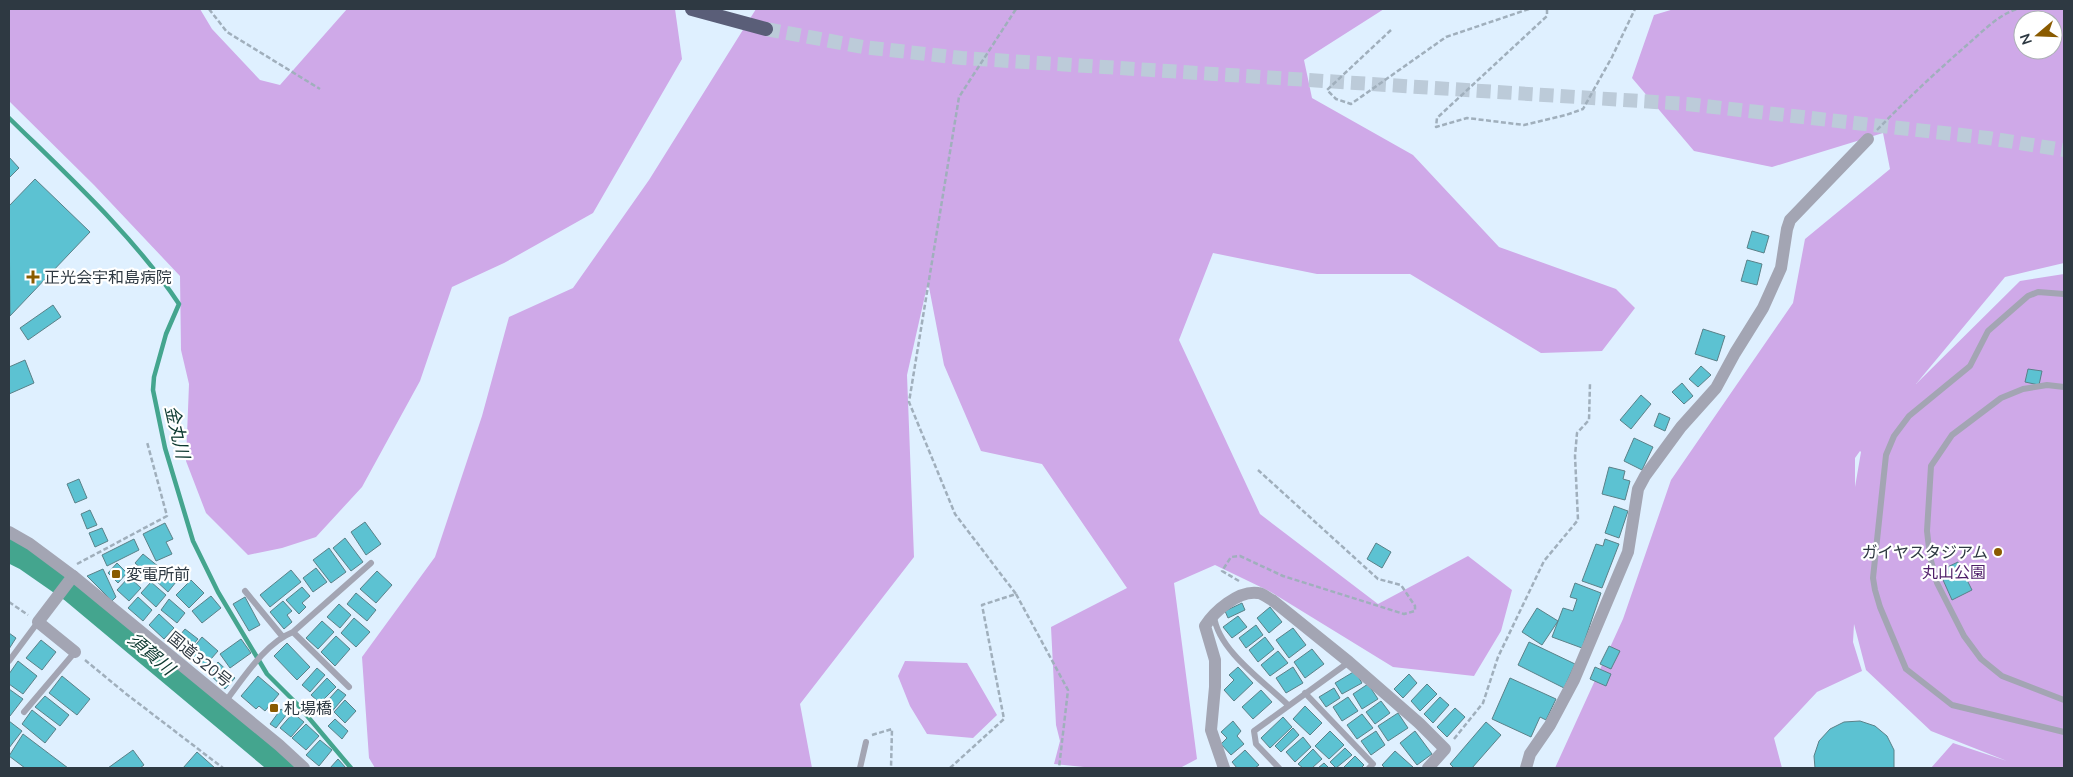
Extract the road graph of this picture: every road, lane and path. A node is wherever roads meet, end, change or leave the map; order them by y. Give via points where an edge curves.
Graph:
1 (209, 9) edge
2 (692, 9) edge
3 (1016, 9) edge
4 (1529, 9) edge
5 (1546, 9) edge
6 (1635, 9) edge
7 (2017, 9) edge
8 (766, 29) tunnel mouth
9 (1392, 30) dead end
10 (320, 89) dead end
11 (1868, 139) joint
12 (2064, 294) edge
13 (1590, 382) dead end
14 (2064, 387) edge
15 (147, 442) dead end
16 (1258, 470) dead end
17 (9, 532) edge
18 (371, 563) dead end
19 (69, 576) junction
20 (245, 591) dead end
21 (1258, 593) junction
22 (1016, 594) junction
23 (9, 602) edge
24 (1213, 614) junction
25 (40, 618) junction
26 (293, 632) junction
27 (282, 636) junction
28 (75, 652) junction
29 (9, 661) edge
30 (1349, 662) junction
31 (350, 686) dead end
32 (1305, 693) junction
33 (2064, 700) edge
34 (225, 702) junction
35 (1288, 705) junction
36 (24, 712) dead end
37 (2064, 732) edge
38 (866, 742) joint
39 (1445, 749) junction
40 (224, 768) edge
41 (304, 768) edge
42 (860, 768) edge
43 (891, 768) edge
44 (950, 768) edge
45 (1060, 768) edge
46 (1224, 768) edge
47 (1278, 768) edge
48 (1369, 768) edge
49 (1428, 768) edge
50 (1526, 768) edge

1 - 10 path via 227,32
2 - 8 highway
3 - 22 path via 959,97 909,402 955,514
4 - 9 path via 1446,38 1351,104 1336,99 1327,90
5 - 6 path via 1547,16 1437,118 1436,126 1467,118 1524,125 1583,109
7 - 11 path via 2008,12 1963,48
11 - 50 street via 1790,220 1781,268 1764,308 1716,388 1681,427 1645,476 1638,489 1628,552 1574,680 1530,754
12 - 37 lane via 2038,292 2028,296 1988,331 1970,366 1909,416 1894,436 1886,455 1873,578 1880,607 1906,669 1952,705
13 - 39 path via 1589,420 1576,433 1578,520 1544,561 1498,657 1483,703
14 - 33 lane via 2047,385 2023,389 2001,398 1952,435 1931,466 1927,531 1937,583 1964,636 1981,659 2002,676
15 - 19 path via 167,516
16 - 21 path via 1378,579 1401,585 1415,611 1404,614 1283,576 1240,556 1232,557 1222,571
17 - 19 street, 国道320号 via 30,544
18 - 26 lane
19 - 25 street
19 - 34 street, 国道320号
20 - 27 lane
21 - 24 street via 1245,595
21 - 30 street via 1272,600
22 - 44 path via 982,605 1004,719
22 - 45 path via 1068,690
23 - 25 path
24 - 35 lane via 1215,629 1226,647
24 - 46 street via 1205,626 1215,660 1211,730
25 - 28 street
25 - 29 lane
26 - 27 lane
26 - 31 lane
27 - 34 lane via 252,665
28 - 36 lane
28 - 40 path
30 - 32 lane
30 - 39 street
32 - 35 lane
32 - 48 lane via 1373,764
34 - 41 street, 国道320号
35 - 47 lane via 1254,731 1256,744
38 - 42 lane
38 - 43 path via 874,733 892,729
39 - 49 street

